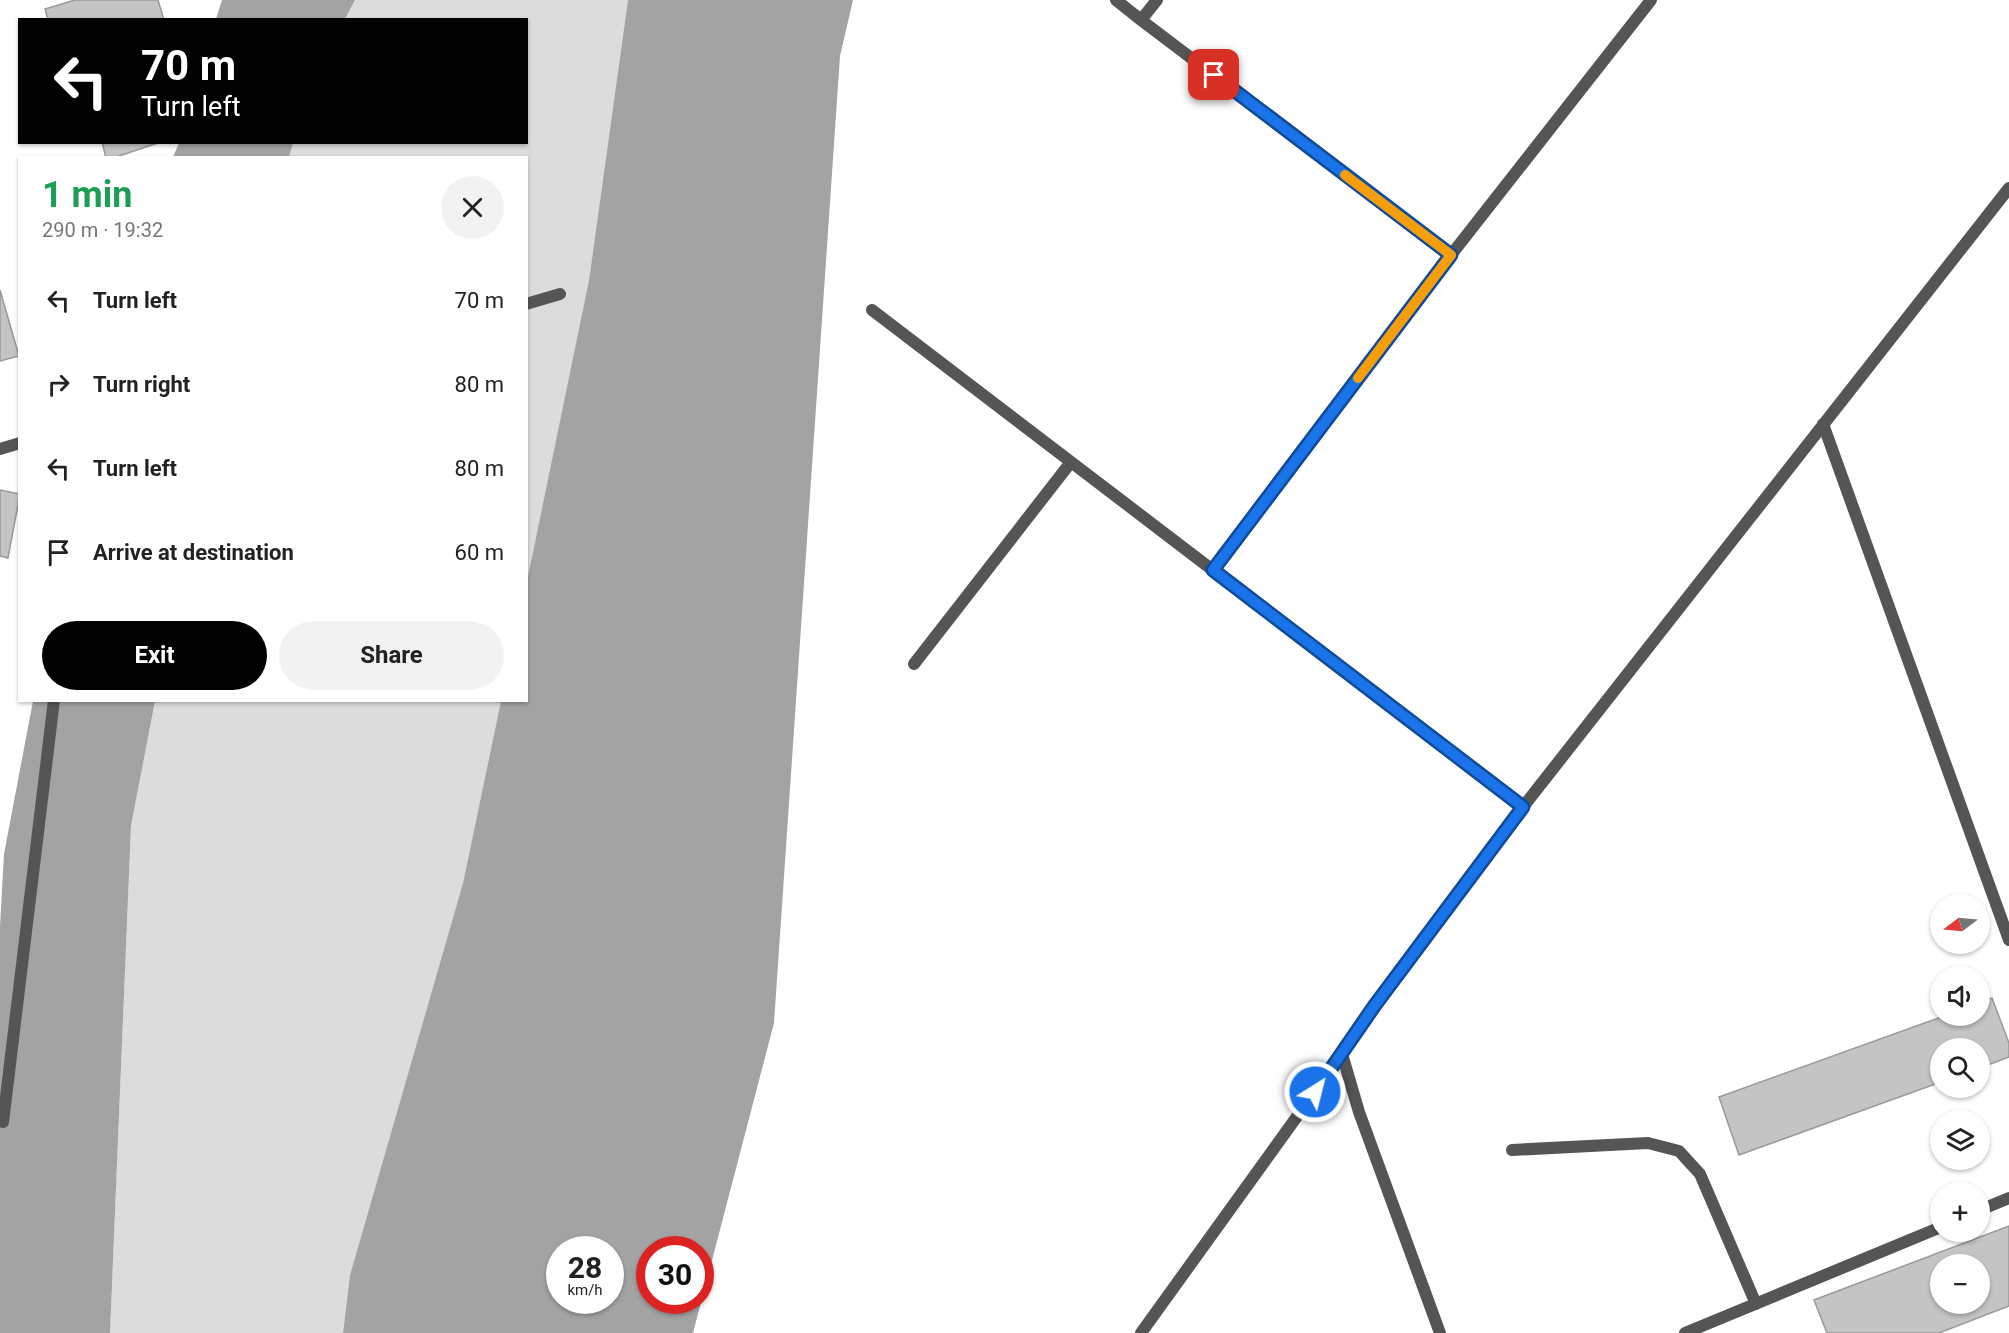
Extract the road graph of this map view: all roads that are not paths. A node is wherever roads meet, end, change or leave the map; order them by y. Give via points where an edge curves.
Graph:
1 (1116, 0) edge
2 (1157, 0) edge
3 (1651, 0) edge
4 (1141, 20) junction
5 (2009, 188) edge
6 (1451, 255) junction
7 (560, 294) dead end
8 (528, 302) edge
9 (872, 310) dead end
10 (1823, 424) junction
11 (18, 444) edge
12 (0, 449) edge
13 (1071, 462) junction
14 (1213, 570) junction
15 (914, 664) dead end
16 (54, 702) edge
17 (1523, 807) junction
18 (2009, 940) edge
19 (1342, 1054) junction
20 (3, 1122) dead end
21 (1512, 1150) dead end
22 (2009, 1198) edge
23 (1990, 1206) edge
24 (1930, 1232) edge
25 (1756, 1304) junction
26 (1142, 1333) edge
27 (1440, 1333) edge
28 (1685, 1333) edge

1 - 4 street
2 - 4 street
3 - 6 street
4 - 6 street
5 - 10 street
6 - 14 street
7 - 8 street
9 - 13 street
10 - 17 street
10 - 18 street
11 - 12 street
13 - 14 street
13 - 15 street
14 - 17 street
16 - 20 street
17 - 19 street
19 - 26 street
19 - 27 street via 1359,1112
21 - 25 street via 1648,1143 1679,1151 1700,1174
22 - 23 street
24 - 25 street
25 - 28 street

